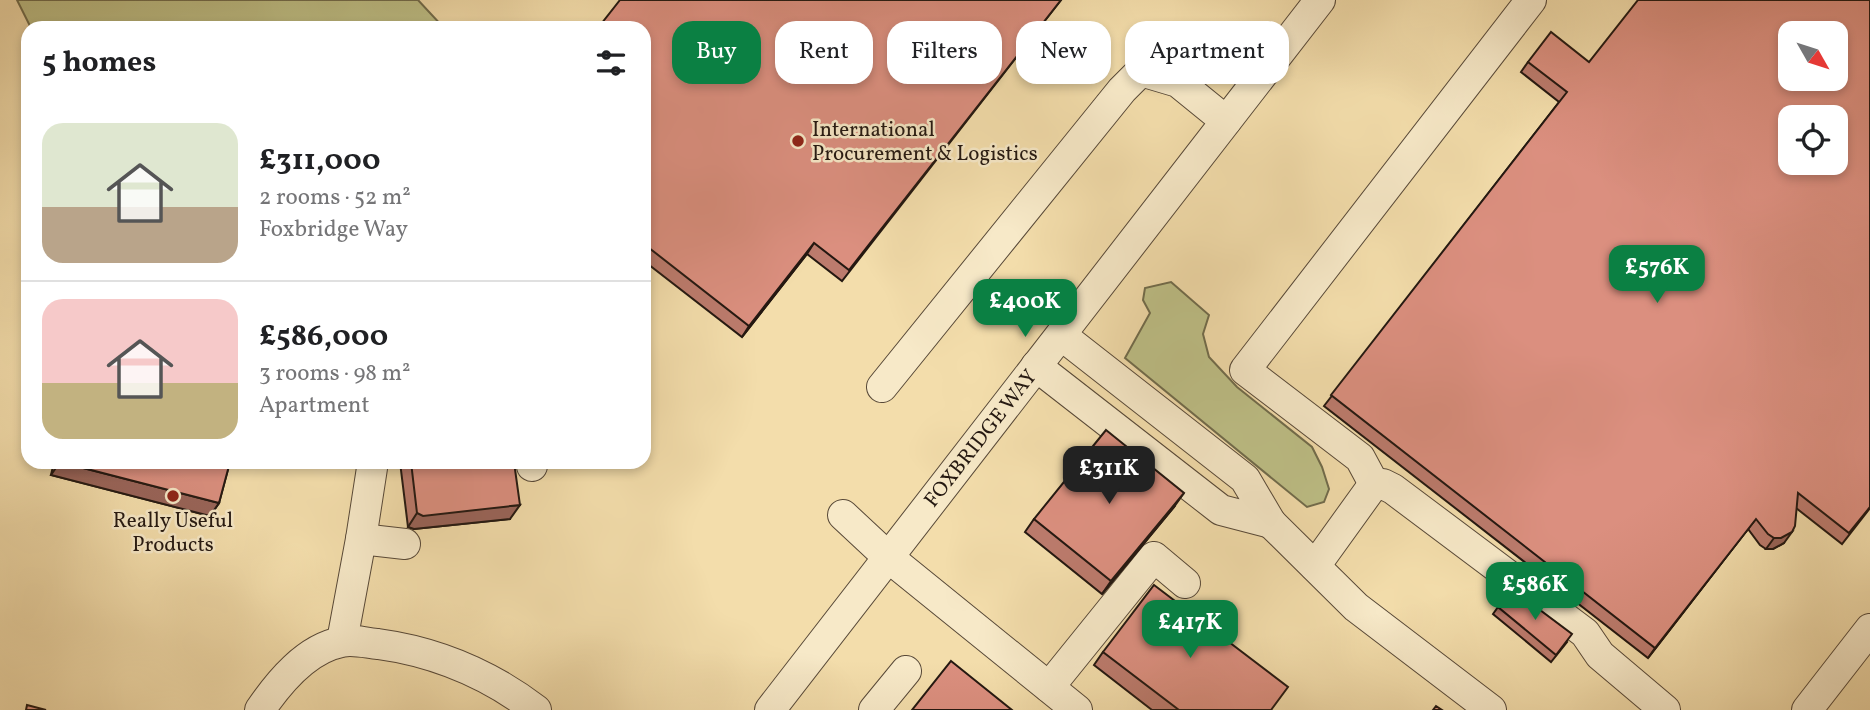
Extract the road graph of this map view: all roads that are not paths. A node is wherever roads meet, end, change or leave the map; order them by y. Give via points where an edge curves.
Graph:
1 (1320, 0) edge
2 (1531, 0) edge
3 (1226, 121) junction
4 (1060, 335) junction
5 (1036, 366) junction
6 (882, 387) dead end
7 (372, 469) edge
8 (1374, 484) junction
9 (843, 515) dead end
10 (1271, 523) junction
11 (361, 538) junction
12 (405, 544) dead end
13 (888, 557) junction
14 (1315, 566) junction
15 (1185, 583) dead end
16 (1870, 629) edge
17 (342, 641) junction
18 (906, 671) dead end
19 (1049, 687) junction
20 (260, 710) edge
21 (536, 710) edge
22 (770, 710) edge
23 (874, 710) edge
24 (1077, 710) edge
25 (1492, 710) edge
26 (1665, 710) edge
27 (1807, 710) edge

1 - 3 street, FOXBRIDGE WAY
2 - 8 street via 1245,370 1360,458
3 - 4 street, FOXBRIDGE WAY
3 - 6 street via 1178,82 1142,71
4 - 5 street, FOXBRIDGE WAY
4 - 10 street via 1245,479
5 - 10 street via 1222,510
5 - 13 street, FOXBRIDGE WAY
7 - 11 street
8 - 14 street
8 - 26 street via 1393,489 1585,633 1600,655
9 - 13 street
10 - 14 street
11 - 12 street
11 - 17 street
13 - 19 street
13 - 22 street, FOXBRIDGE WAY
14 - 25 street via 1356,607
15 - 19 street via 1154,557
16 - 27 street
17 - 20 street via 318,650 297,666
17 - 21 street via 401,647 451,661
18 - 23 street
19 - 24 street

